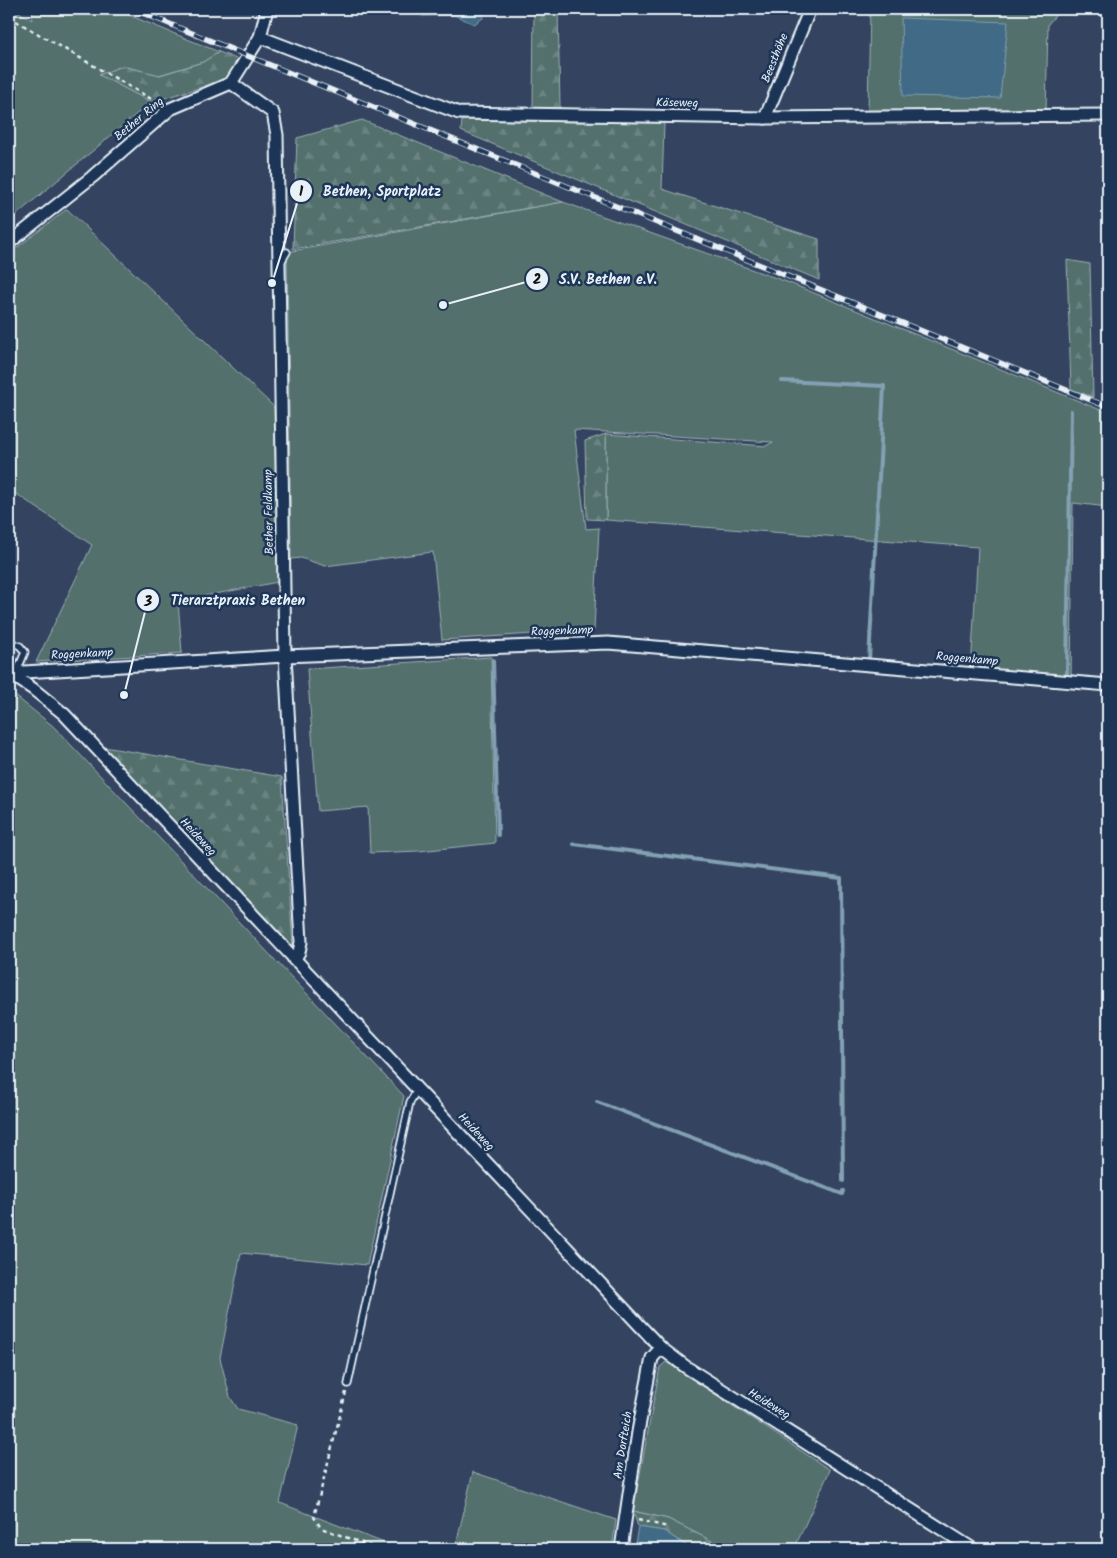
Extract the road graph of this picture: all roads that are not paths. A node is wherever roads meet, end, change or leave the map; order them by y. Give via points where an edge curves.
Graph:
1 (267, 9) edge
2 (810, 9) edge
3 (260, 37) junction
4 (231, 83) junction
5 (1108, 116) edge
6 (766, 118) junction
7 (9, 243) edge
8 (287, 252) dead end
9 (278, 266) junction
10 (9, 641) edge
11 (285, 656) junction
12 (14, 675) edge
13 (1108, 685) edge
14 (294, 960) junction
15 (416, 1090) junction
16 (661, 1348) junction
17 (348, 1384) road end
18 (621, 1549) edge
19 (973, 1549) edge

1 - 3 street
2 - 6 street, Beesthöhe
3 - 4 street
3 - 6 street, Käseweg via 459,113
4 - 7 street, Bether Ring via 170,109
4 - 9 street, Bether Feldkamp via 274,114
5 - 6 street, Käseweg
8 - 9 lane
9 - 11 street, Bether Feldkamp
10 - 12 lane via 25,652
11 - 12 street, Roggenkamp
11 - 13 street, Roggenkamp via 608,643
11 - 14 street, Bether Feldkamp via 301,942 300,952
12 - 14 street, Heideweg via 64,714
14 - 15 street, Heideweg
15 - 16 street, Heideweg
15 - 17 lane via 410,1102
16 - 18 street, Am Dorfteich via 652,1358
16 - 19 street, Heideweg via 694,1373

